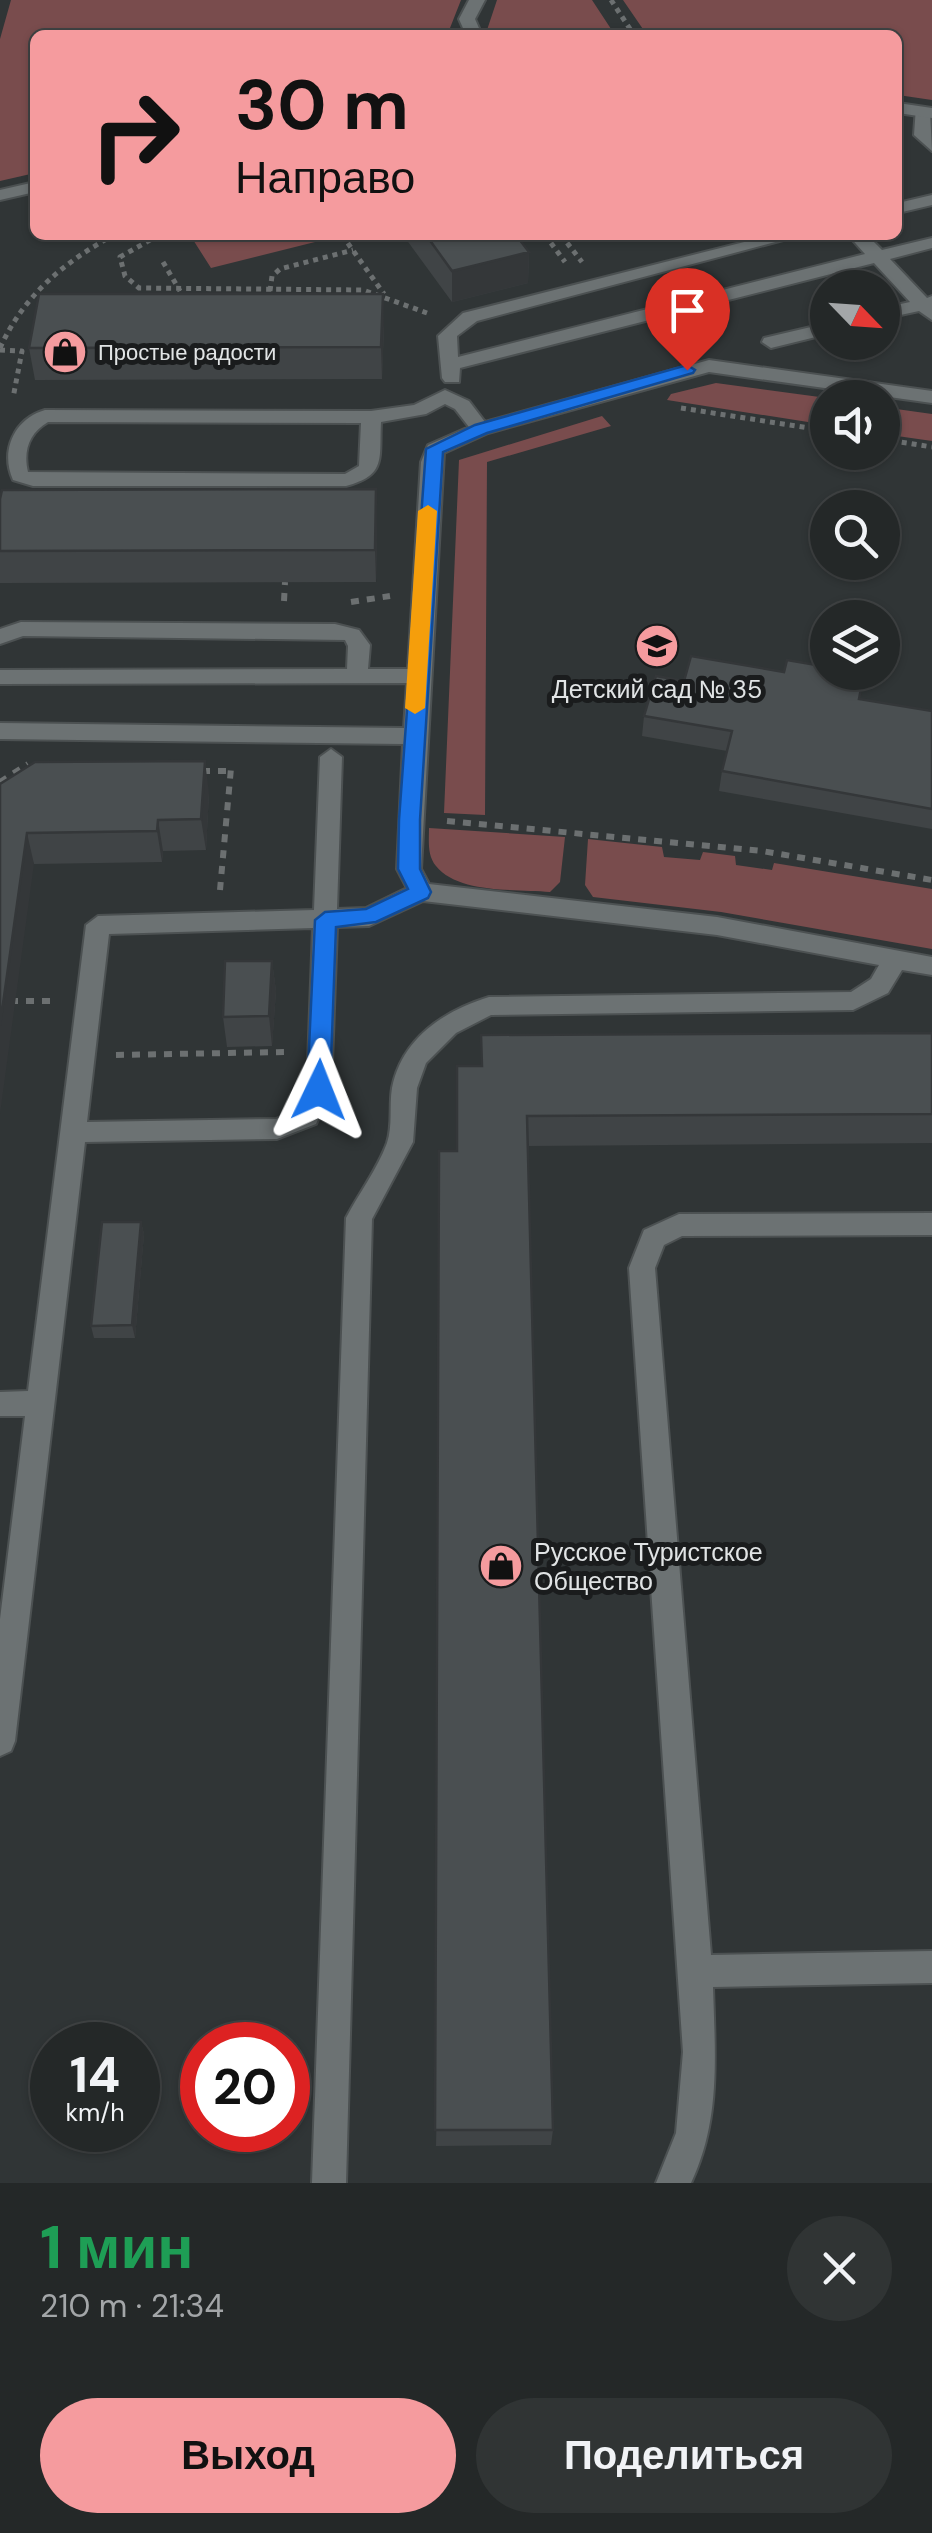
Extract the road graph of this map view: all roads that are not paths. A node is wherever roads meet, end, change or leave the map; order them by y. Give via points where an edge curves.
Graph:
1 (477, 0) edge
2 (472, 30) edge
3 (902, 109) edge
4 (927, 112) edge
5 (932, 146) edge
6 (30, 188) edge
7 (0, 195) edge
8 (932, 200) edge
9 (902, 207) edge
10 (773, 240) edge
11 (862, 240) edge
12 (932, 243) edge
13 (878, 257) junction
14 (929, 307) edge
15 (900, 311) edge
16 (810, 332) edge
17 (771, 342) dead end
18 (450, 365) junction
19 (445, 396) junction
20 (932, 397) edge
21 (372, 417) junction
22 (481, 429) junction
23 (0, 638) edge
24 (357, 676) junction
25 (417, 676) junction
26 (0, 677) edge
27 (0, 731) edge
28 (413, 736) junction
29 (331, 757) dead end
30 (421, 892) junction
31 (325, 920) junction
32 (893, 959) junction
33 (932, 966) edge
34 (73, 1132) junction
35 (932, 1224) edge
36 (0, 1404) edge
37 (40, 1404) junction
38 (0, 1741) edge
39 (932, 1967) edge
40 (696, 1970) junction
41 (329, 2183) edge
42 (673, 2183) edge

1 - 2 street via 467,19
3 - 4 street
4 - 5 street via 923,135
6 - 7 street
8 - 9 street
10 - 18 street via 470,317 444,343
11 - 13 street
12 - 13 street
13 - 14 street
13 - 18 street
14 - 15 street
16 - 17 street
18 - 19 street
19 - 21 street via 419,410
19 - 22 street
20 - 22 street via 708,366
21 - 21 street via 369,467 346,480 33,480 15,468 23,428 45,416
22 - 25 street via 434,449
23 - 24 street via 22,629 335,631 352,635 359,645
24 - 25 street
24 - 26 street
25 - 28 street
27 - 28 street
28 - 30 street via 409,869
29 - 31 street
30 - 31 street via 368,917
30 - 32 street via 717,926
31 - 34 street via 98,925
31 - 34 street via 319,1090 307,1117 277,1129
32 - 33 street
32 - 41 street via 890,976 876,992 853,1001 490,1006 448,1024 415,1058 405,1086 402,1140 359,1218
34 - 37 street
35 - 40 street via 679,1225 653,1238 642,1268
36 - 37 street
37 - 38 street
39 - 40 street
40 - 42 street via 699,2107 691,2153

